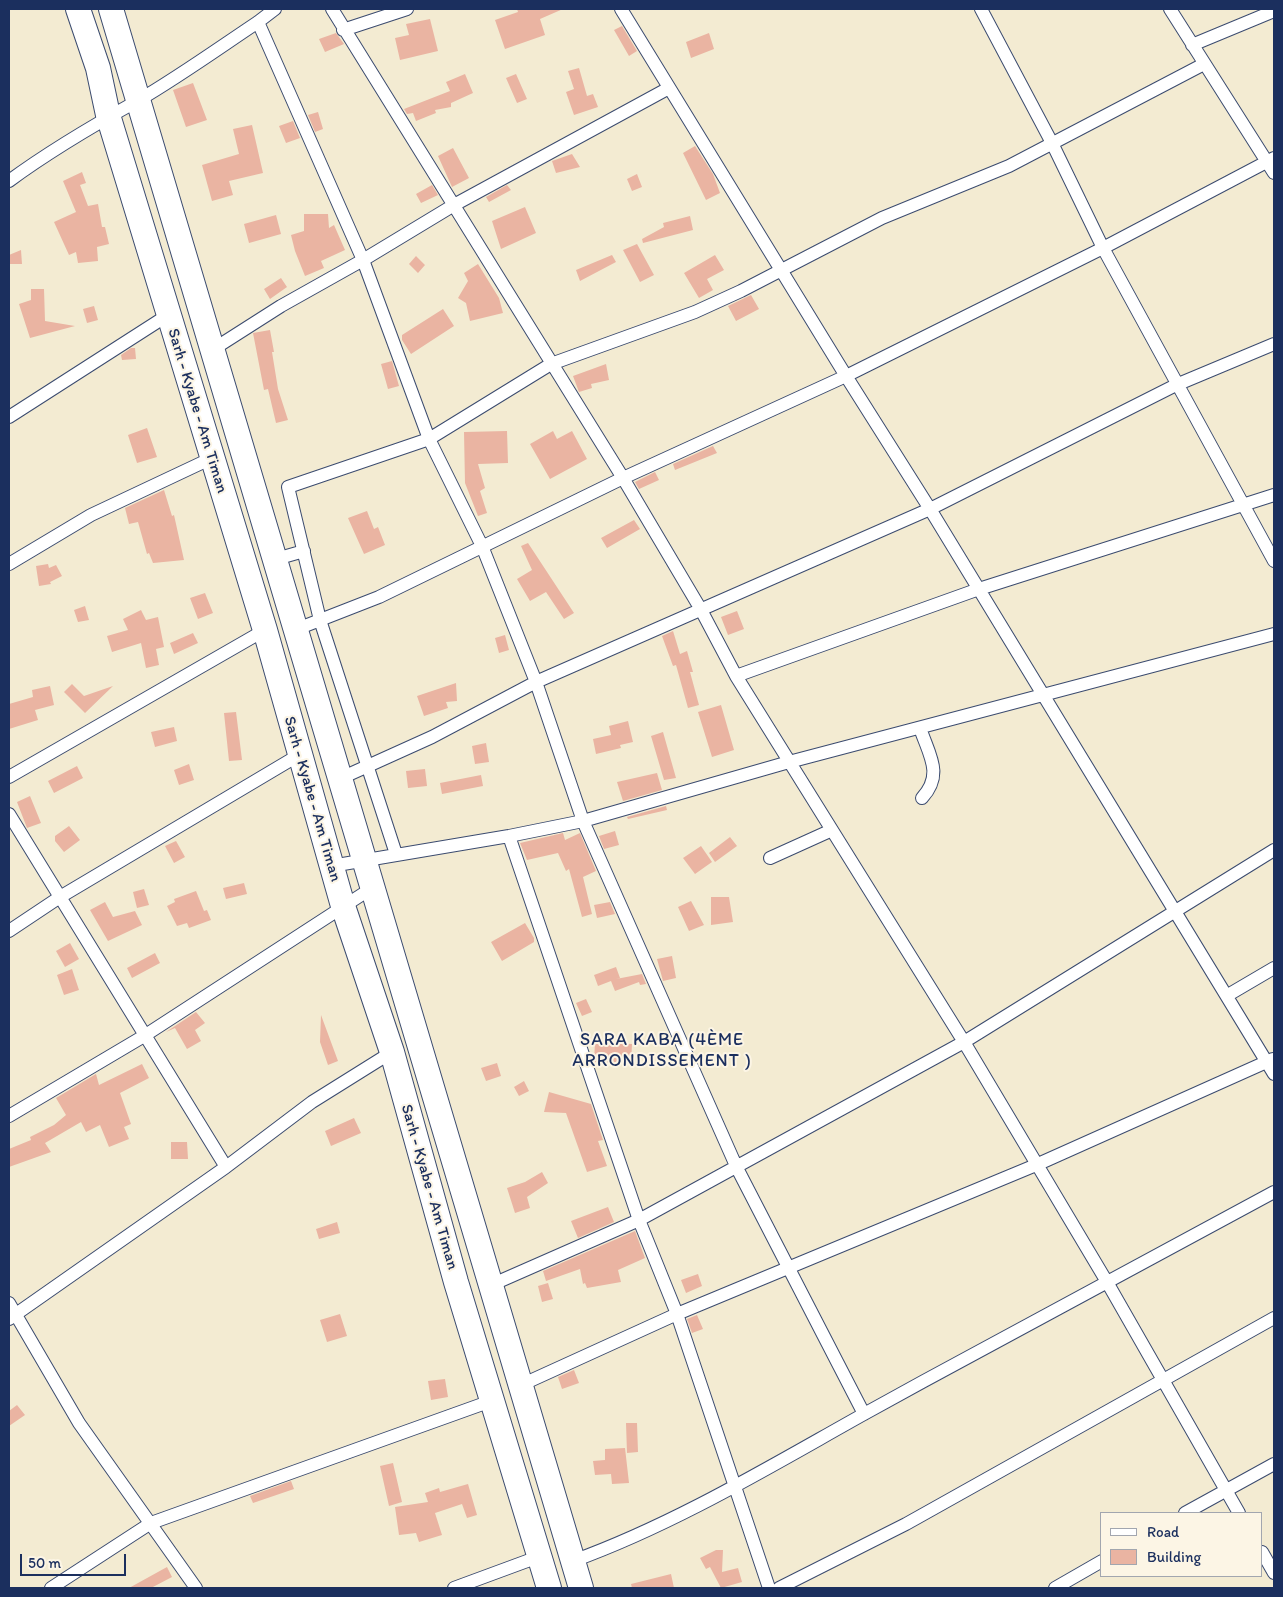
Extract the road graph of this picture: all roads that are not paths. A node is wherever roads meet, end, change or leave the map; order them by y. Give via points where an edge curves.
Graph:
1 (78, 9) edge
2 (111, 9) edge
3 (275, 9) edge
4 (332, 9) edge
5 (408, 9) edge
6 (621, 9) edge
7 (981, 9) edge
8 (1170, 9) edge
9 (1274, 11) edge
10 (258, 22) junction
11 (344, 30) junction
12 (1192, 45) junction
13 (1204, 64) junction
14 (669, 88) junction
15 (139, 100) junction
16 (108, 116) junction
17 (1052, 142) junction
18 (1272, 165) edge
19 (9, 181) edge
20 (454, 205) junction
21 (1103, 248) junction
22 (363, 260) junction
23 (783, 271) junction
24 (168, 315) junction
25 (1274, 344) edge
26 (212, 350) junction
27 (551, 364) junction
28 (846, 376) junction
29 (1176, 385) junction
30 (9, 417) edge
31 (429, 439) junction
32 (212, 458) junction
33 (623, 478) junction
34 (1274, 495) edge
35 (1242, 504) junction
36 (930, 509) junction
37 (482, 546) junction
38 (304, 551) junction
39 (276, 559) junction
40 (1274, 561) edge
41 (9, 564) edge
42 (978, 588) junction
43 (700, 608) junction
44 (320, 620) junction
45 (265, 630) junction
46 (297, 630) junction
47 (1274, 634) edge
48 (736, 676) junction
49 (536, 682) junction
50 (1044, 696) junction
51 (920, 728) junction
52 (299, 755) junction
53 (790, 762) junction
54 (366, 767) junction
55 (9, 777) edge
56 (340, 780) junction
57 (922, 798) dead end
58 (9, 814) edge
59 (583, 821) junction
60 (832, 830) junction
61 (509, 836) junction
62 (1274, 850) edge
63 (396, 854) junction
64 (770, 858) dead end
65 (364, 860) junction
66 (331, 866) junction
67 (372, 888) junction
68 (60, 897) junction
69 (343, 906) junction
70 (1176, 912) junction
71 (9, 931) edge
72 (1274, 968) edge
73 (1228, 995) junction
74 (144, 1036) junction
75 (964, 1042) junction
76 (392, 1052) junction
77 (1271, 1060) edge
78 (1274, 1074) edge
79 (9, 1116) edge
80 (1036, 1165) junction
81 (226, 1167) junction
82 (737, 1168) junction
83 (1274, 1192) edge
84 (640, 1220) junction
85 (789, 1268) junction
86 (1107, 1282) junction
87 (491, 1285) junction
88 (9, 1303) edge
89 (677, 1314) junction
90 (12, 1317) edge
91 (1274, 1318) edge
92 (1164, 1381) junction
93 (521, 1385) junction
94 (491, 1401) junction
95 (864, 1414) junction
96 (1274, 1464) edge
97 (733, 1488) junction
98 (1226, 1490) junction
99 (1187, 1512) edge
100 (1238, 1512) edge
101 (151, 1523) junction
102 (1263, 1554) edge
103 (538, 1557) junction
104 (573, 1561) junction
105 (1100, 1562) edge
106 (1274, 1573) edge
107 (51, 1588) edge
108 (196, 1588) edge
109 (454, 1588) edge
110 (549, 1588) edge
111 (581, 1588) edge
112 (769, 1588) edge
113 (778, 1588) edge
114 (1055, 1588) edge

1 - 16 highway, Sarh - Kyabe - Am Timan via 98,68
2 - 15 highway, Sarh - Kyabe - Am Timan
3 - 10 street
4 - 11 street
5 - 11 street
6 - 14 street
7 - 17 street
8 - 12 street
9 - 12 street
10 - 15 street
10 - 22 street
11 - 20 street
12 - 13 street
13 - 17 street
13 - 18 street
14 - 20 street
14 - 23 street
15 - 16 street
15 - 26 highway, Sarh - Kyabe - Am Timan
16 - 19 street
16 - 24 highway, Sarh - Kyabe - Am Timan
17 - 21 street
17 - 23 street via 1009,166 882,218
18 - 21 street
20 - 22 street
20 - 27 street
21 - 28 street
21 - 29 street
22 - 26 street
22 - 31 street
23 - 27 street via 695,312
23 - 28 street
24 - 30 street
24 - 32 highway, Sarh - Kyabe - Am Timan
25 - 29 street
26 - 39 highway, Sarh - Kyabe - Am Timan
27 - 31 street
27 - 33 street
28 - 33 street
28 - 36 street
29 - 35 street
29 - 36 street
31 - 37 street
31 - 38 street via 288,487
32 - 41 street via 91,515
32 - 45 highway, Sarh - Kyabe - Am Timan
33 - 37 street
33 - 43 street
34 - 35 street
35 - 40 street
35 - 42 street
36 - 42 street
36 - 43 street
37 - 44 street via 379,597
37 - 49 street
38 - 39 street
38 - 44 street
39 - 46 highway, Sarh - Kyabe - Am Timan
42 - 48 street
42 - 50 street
43 - 48 street
43 - 49 street
44 - 46 street
44 - 54 street
45 - 52 highway, Sarh - Kyabe - Am Timan
45 - 55 street
46 - 56 highway, Sarh - Kyabe - Am Timan
47 - 50 street
48 - 53 street
49 - 54 street via 432,737
49 - 59 street
50 - 51 street
50 - 70 street
51 - 53 street
51 - 57 street via 935,774 932,788
52 - 66 highway, Sarh - Kyabe - Am Timan
52 - 68 street
53 - 59 street
53 - 60 street
54 - 56 street
54 - 63 street
56 - 65 highway, Sarh - Kyabe - Am Timan
58 - 68 street
59 - 61 street
59 - 82 street
60 - 64 street
60 - 75 street
61 - 63 street
61 - 84 street
62 - 70 street
63 - 65 street
65 - 66 street
65 - 67 highway, Sarh - Kyabe - Am Timan
66 - 69 highway, Sarh - Kyabe - Am Timan
67 - 69 street
67 - 87 highway, Sarh - Kyabe - Am Timan
68 - 71 street
68 - 74 street
69 - 74 street
69 - 76 highway, Sarh - Kyabe - Am Timan
70 - 73 street
70 - 75 street
72 - 73 street
73 - 77 street
74 - 79 street
74 - 81 street
75 - 80 street
75 - 82 street
76 - 81 street via 312,1102
76 - 94 highway, Sarh - Kyabe - Am Timan
77 - 78 street
77 - 80 street
80 - 85 street
80 - 86 street
81 - 90 street
82 - 84 street
82 - 85 street
83 - 86 street
84 - 87 street
84 - 89 street
85 - 89 street
85 - 95 street
86 - 92 street
86 - 95 street
87 - 93 highway, Sarh - Kyabe - Am Timan
88 - 90 street
89 - 93 street
89 - 97 street
90 - 101 street via 78,1422
91 - 92 street
92 - 98 street
92 - 113 street via 906,1524
93 - 104 highway, Sarh - Kyabe - Am Timan
94 - 101 street
94 - 103 highway, Sarh - Kyabe - Am Timan
95 - 97 street
96 - 98 street
97 - 104 street via 614,1546
97 - 112 street
98 - 99 street
98 - 100 street
101 - 107 street
101 - 108 street
102 - 106 street
103 - 109 street
103 - 110 highway, Sarh - Kyabe - Am Timan
104 - 111 highway, Sarh - Kyabe - Am Timan
105 - 114 street

